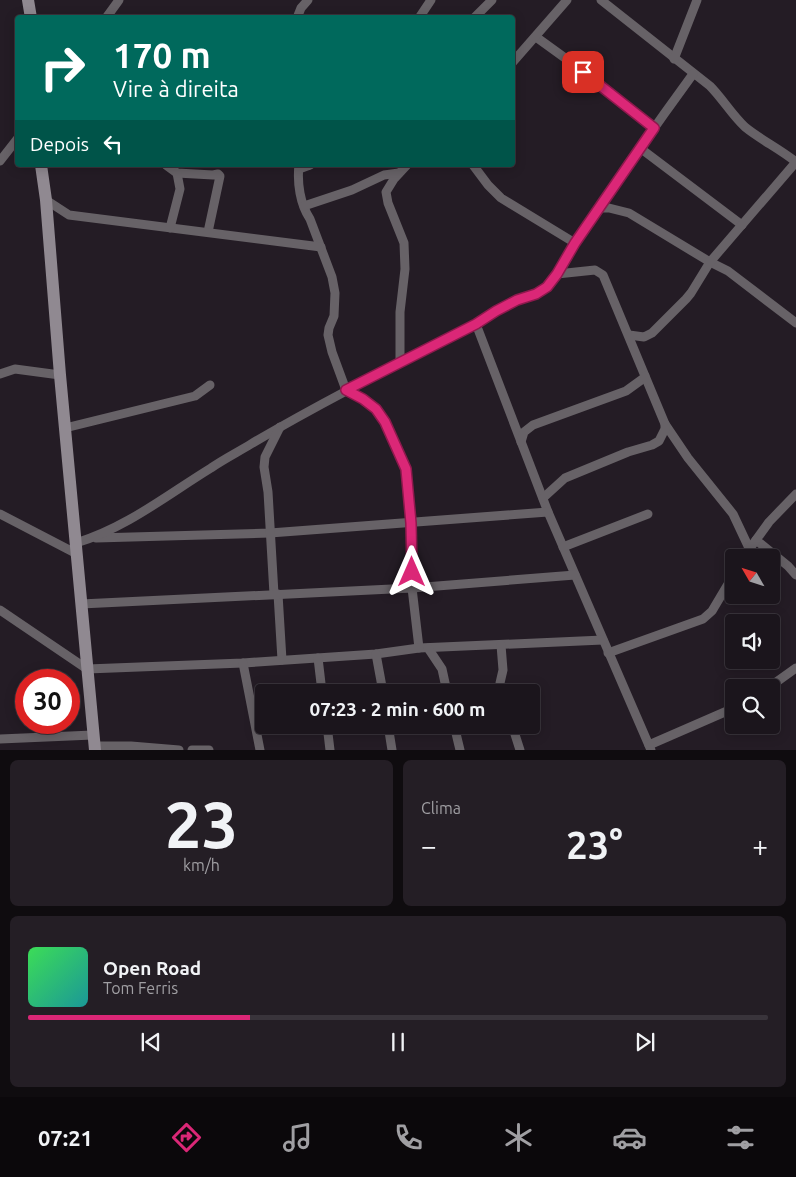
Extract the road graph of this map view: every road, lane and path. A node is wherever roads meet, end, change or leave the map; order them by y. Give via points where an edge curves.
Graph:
1 (28, 0) edge
2 (119, 0) edge
3 (308, 0) edge
4 (432, 0) edge
5 (492, 0) edge
6 (567, 0) edge
7 (601, 0) edge
8 (697, 0) edge
9 (30, 15) edge
10 (108, 15) edge
11 (298, 15) edge
12 (421, 15) edge
13 (477, 15) edge
14 (536, 37) junction
15 (674, 59) junction
16 (515, 60) edge
17 (693, 74) junction
18 (654, 128) junction
19 (15, 142) edge
20 (640, 148) junction
21 (0, 161) edge
22 (796, 162) edge
23 (41, 167) edge
24 (168, 167) edge
25 (299, 167) edge
26 (405, 167) edge
27 (474, 167) edge
28 (177, 173) junction
29 (399, 173) junction
30 (46, 200) junction
31 (304, 206) junction
32 (599, 208) junction
33 (742, 225) junction
34 (170, 228) junction
35 (208, 232) junction
36 (575, 243) junction
37 (321, 247) junction
38 (710, 262) junction
39 (557, 274) junction
40 (796, 323) edge
41 (476, 324) junction
42 (629, 335) junction
43 (644, 337) junction
44 (635, 350) junction
45 (400, 363) junction
46 (0, 374) edge
47 (60, 375) junction
48 (645, 376) junction
49 (210, 385) dead end
50 (346, 390) junction
51 (665, 424) junction
52 (280, 427) junction
53 (65, 428) junction
54 (521, 442) junction
55 (796, 494) edge
56 (543, 498) junction
57 (548, 512) junction
58 (0, 514) edge
59 (648, 514) dead end
60 (411, 523) junction
61 (270, 533) junction
62 (94, 538) junction
63 (756, 540) junction
64 (563, 548) junction
65 (749, 548) joint
66 (76, 549) junction
67 (575, 575) junction
68 (796, 575) edge
69 (412, 588) junction
70 (725, 589) edge
71 (276, 594) junction
72 (81, 604) junction
73 (0, 610) edge
74 (603, 640) junction
75 (501, 645) junction
76 (424, 648) junction
77 (608, 653) junction
78 (376, 654) junction
79 (318, 658) junction
80 (282, 660) junction
81 (243, 663) junction
82 (796, 668) edge
83 (87, 669) junction
84 (780, 679) edge
85 (321, 684) edge
86 (382, 684) edge
87 (445, 684) edge
88 (500, 684) edge
89 (725, 712) edge
90 (328, 734) edge
91 (389, 734) edge
92 (456, 734) edge
93 (515, 734) edge
94 (0, 739) edge
95 (94, 744) edge
96 (650, 747) edge
97 (259, 749) edge
98 (179, 750) edge
99 (192, 750) edge
100 (209, 750) edge
101 (330, 750) edge
102 (392, 750) edge
103 (460, 750) edge
104 (520, 750) edge

1 - 9 street
2 - 10 street
3 - 11 street
4 - 12 street
5 - 13 street
6 - 14 street
7 - 15 street
8 - 15 street
14 - 16 street
14 - 18 street
15 - 17 street
17 - 18 street
17 - 22 street via 710,86 744,125
18 - 20 street
19 - 21 street
20 - 32 street
20 - 33 street
22 - 33 street
23 - 30 street
24 - 28 street
25 - 31 street via 299,191
26 - 29 street
27 - 36 street via 501,198
28 - 34 street via 180,189
28 - 35 street via 220,176
29 - 31 street via 384,175
29 - 45 street via 386,192 404,243
30 - 34 street via 69,215
30 - 47 street
31 - 37 street
32 - 36 street
32 - 38 street via 629,213
33 - 38 street
34 - 35 street
35 - 37 street
36 - 39 street
37 - 50 street via 335,293 334,316 328,335
38 - 40 street via 747,284
38 - 43 street via 691,293 652,333
39 - 41 street via 547,287 536,294
39 - 42 street via 589,270 600,272
41 - 45 street
41 - 54 street
42 - 43 street
42 - 44 street
43 - 44 street
44 - 48 street
45 - 50 street
46 - 47 street via 15,369
47 - 53 street
48 - 51 street
48 - 54 street via 626,391 533,425 524,432
49 - 53 street via 195,396
50 - 52 street
50 - 60 street via 376,409 385,422 406,469
51 - 56 street via 659,441 565,478
51 - 65 street via 733,514
52 - 61 street via 265,457
52 - 62 street via 155,506
53 - 66 street
54 - 56 street
55 - 63 street
56 - 57 street
57 - 60 street
57 - 64 street
58 - 66 street
59 - 64 street
60 - 61 street
60 - 69 street
61 - 62 street
61 - 71 street
62 - 66 street
63 - 65 street
63 - 68 street
64 - 67 street
66 - 72 street
67 - 69 street
67 - 74 street
69 - 71 street
69 - 76 street
70 - 77 street via 712,611 703,618
71 - 72 street
71 - 80 street
72 - 83 street
73 - 83 street
74 - 75 street
74 - 77 street
75 - 76 street
75 - 88 street
76 - 78 street
76 - 87 street via 442,669
77 - 96 street
78 - 79 street
78 - 86 street
79 - 80 street
79 - 85 street
80 - 81 street
81 - 83 street
81 - 97 street
82 - 84 street
83 - 95 street
89 - 96 street
90 - 101 street
91 - 102 street
92 - 103 street
93 - 104 street
94 - 95 street
95 - 98 street
99 - 100 street

